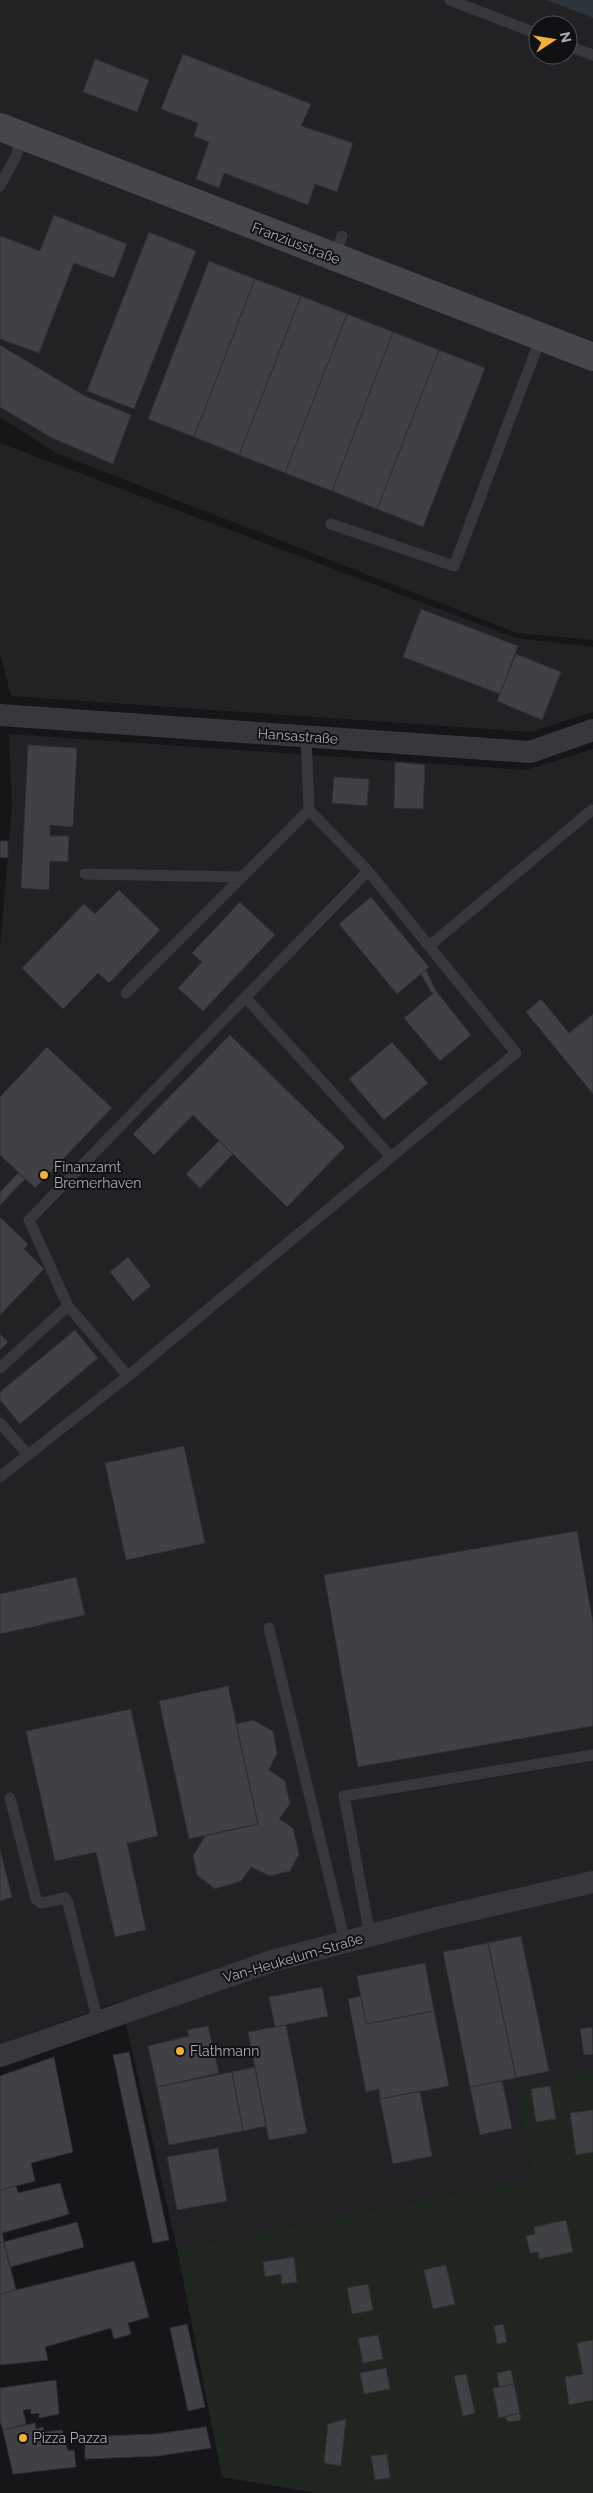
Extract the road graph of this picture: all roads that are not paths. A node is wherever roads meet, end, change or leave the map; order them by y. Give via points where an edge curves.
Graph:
1 (450, 0) edge
2 (528, 30) edge
3 (578, 50) edge
4 (593, 55) edge
5 (11, 131) edge
6 (0, 186) edge
7 (541, 337) junction
8 (593, 357) edge
9 (330, 524) dead end
10 (0, 715) edge
11 (593, 730) edge
12 (306, 736) junction
13 (309, 810) junction
14 (592, 810) dead end
15 (368, 871) junction
16 (85, 874) dead end
17 (242, 877) junction
18 (429, 946) junction
19 (126, 993) dead end
20 (245, 997) junction
21 (391, 1157) junction
22 (68, 1306) junction
23 (0, 1368) edge
24 (128, 1376) junction
25 (0, 1423) edge
26 (4, 1436) edge
27 (28, 1456) junction
28 (0, 1477) edge
29 (268, 1628) dead end
30 (593, 1755) edge
31 (10, 1798) dead end
32 (593, 1882) edge
33 (370, 1935) junction
34 (345, 1942) junction
35 (98, 2022) junction
36 (0, 2056) edge

1 - 2 lane
3 - 4 lane
5 - 6 lane via 16,156
5 - 7 main road, Franziusstraße via 338,247
7 - 8 main road, Franziusstraße
7 - 9 lane via 454,566
10 - 12 street, Hansastraße
11 - 12 street, Hansastraße via 530,752
12 - 13 lane
13 - 15 lane
13 - 17 lane
14 - 18 lane
15 - 18 lane
15 - 20 lane
16 - 17 lane
17 - 19 lane
18 - 21 lane via 516,1053
20 - 21 lane
20 - 22 lane via 29,1220
21 - 24 lane
22 - 23 lane
22 - 24 lane
24 - 27 lane
25 - 26 lane
26 - 27 lane
27 - 28 lane
29 - 34 lane
30 - 33 lane via 344,1796
31 - 35 lane via 36,1899 41,1903 65,1898 68,1903
32 - 33 street, Van-Heukelum-Straße
33 - 34 street, Van-Heukelum-Straße
34 - 35 street, Van-Heukelum-Straße via 272,1961
35 - 36 street, Van-Heukelum-Straße

